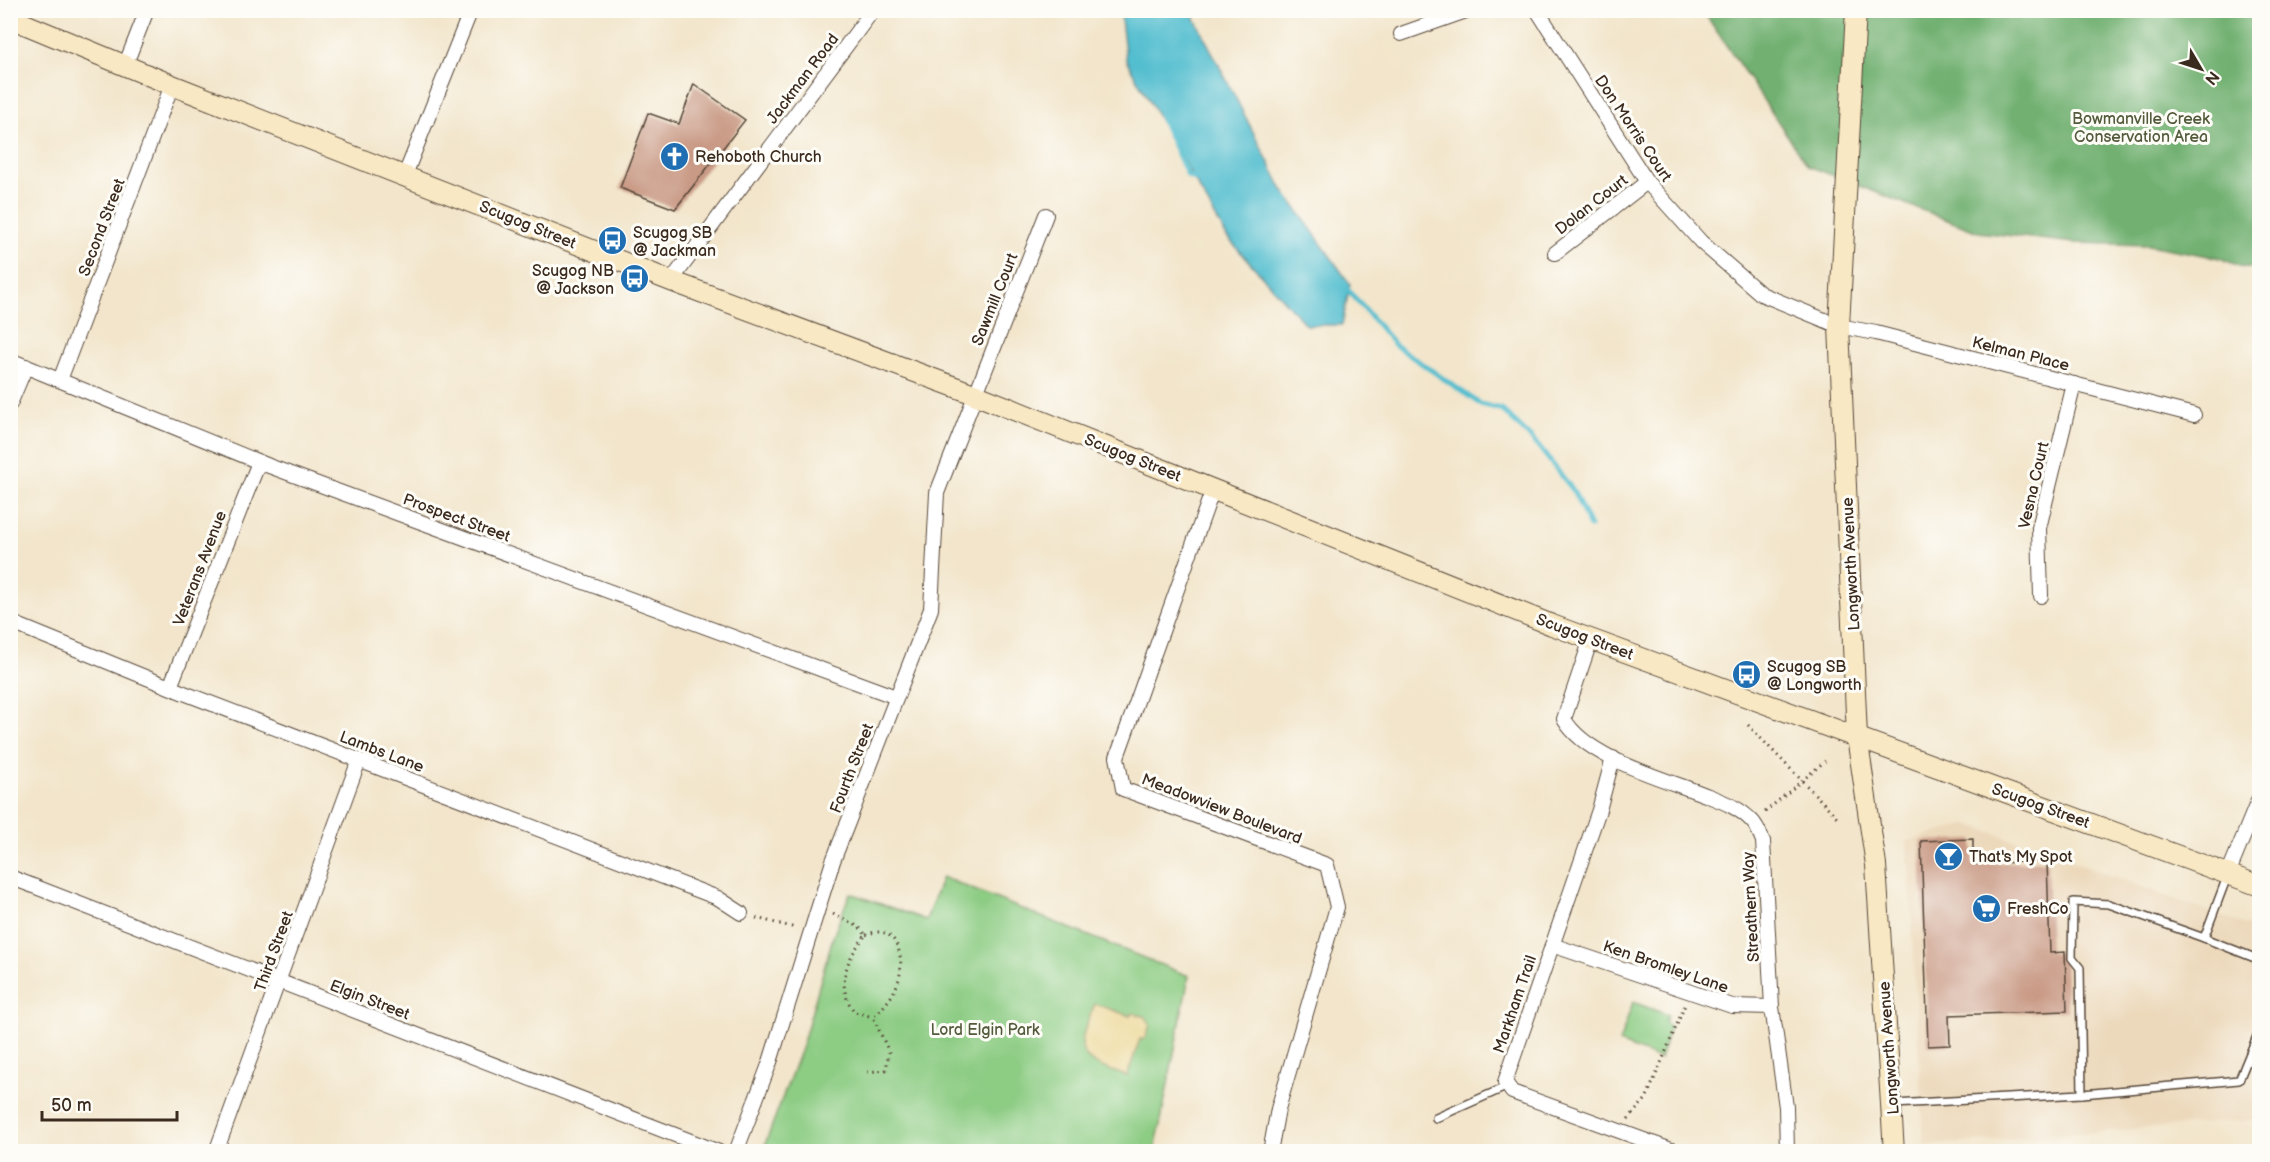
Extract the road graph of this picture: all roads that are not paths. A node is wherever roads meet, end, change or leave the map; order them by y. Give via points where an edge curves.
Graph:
1 (147, 10) edge
2 (471, 10) edge
3 (873, 10) edge
4 (1469, 10) edge
5 (1537, 10) edge
6 (1856, 10) edge
7 (10, 18) edge
8 (1401, 34) dead end
9 (125, 66) junction
10 (172, 85) junction
11 (405, 175) junction
12 (1647, 182) junction
13 (1046, 215) dead end
14 (1555, 253) dead end
15 (671, 281) junction
16 (1839, 326) junction
17 (10, 360) edge
18 (26, 366) junction
19 (60, 380) junction
20 (2074, 384) junction
21 (974, 394) junction
22 (10, 404) edge
23 (2194, 415) dead end
24 (259, 462) junction
25 (1213, 489) junction
26 (2041, 596) dead end
27 (10, 622) edge
28 (1591, 639) junction
29 (170, 687) junction
30 (896, 697) junction
31 (1857, 737) junction
32 (1613, 758) junction
33 (358, 760) junction
34 (2259, 796) edge
35 (2228, 874) junction
36 (10, 877) edge
37 (2259, 886) edge
38 (741, 913) road end
39 (2204, 938) junction
40 (1552, 945) junction
41 (2259, 960) edge
42 (279, 982) junction
43 (1772, 1007) junction
44 (2259, 1029) edge
45 (1508, 1086) junction
46 (2082, 1094) junction
47 (1891, 1104) junction
48 (1436, 1118) dead end
49 (216, 1152) edge
50 (719, 1152) edge
51 (736, 1152) edge
52 (1270, 1152) edge
53 (1677, 1152) edge
54 (1787, 1152) edge
55 (1894, 1152) edge

1 - 9 street
2 - 11 street
3 - 15 street, Jackman Road
4 - 8 street
5 - 12 street, Don Morris Court
6 - 16 street, Longworth Avenue
7 - 9 street, Scugog Street
9 - 10 street, Scugog Street
10 - 11 street, Scugog Street
10 - 19 street, Second Street
11 - 15 street, Scugog Street
12 - 14 street, Dolan Court
12 - 16 street, Don Morris Court via 1701,242 1761,294
13 - 21 street, Sawmill Court
15 - 21 street, Scugog Street
16 - 20 street, Kelman Place
16 - 31 street, Longworth Avenue
17 - 18 street, Prospect Street
18 - 19 street, Prospect Street
18 - 22 street
19 - 24 street, Prospect Street
20 - 23 street, Kelman Place
20 - 26 street, Vesna Court via 2039,528
21 - 25 street, Scugog Street
21 - 30 street, Fourth Street via 937,493 931,609
24 - 29 street, Veterans Avenue
24 - 30 street, Prospect Street
25 - 28 street, Scugog Street
25 - 52 street, Meadowview Boulevard via 1117,757 1123,789 1327,866 1337,907 1278,1108
27 - 29 street, Lambs Lane
28 - 31 street, Scugog Street
28 - 32 street via 1564,719 1571,732 1587,746
29 - 33 street, Lambs Lane
30 - 51 street, Fourth Street via 817,907 770,1062
31 - 35 street, Scugog Street
31 - 47 street, Longworth Avenue via 1876,865
32 - 40 street, Markham Trail
32 - 43 street, Streathern Way via 1734,807 1753,822 1763,841
33 - 38 street, Lambs Lane via 718,898
33 - 42 street, Third Street
34 - 35 street
35 - 37 street, Scugog Street
35 - 39 lane
36 - 42 street, Elgin Street
39 - 41 lane
39 - 46 lane via 2109,904 2073,902 2072,958 2080,968
40 - 43 street, Ken Bromley Lane via 1732,1006
40 - 45 street, Markham Trail via 1511,1060 1505,1082
42 - 49 street, Third Street
42 - 50 street, Elgin Street
43 - 54 street, Streathern Way via 1786,1107
44 - 46 lane via 2238,1080
45 - 48 lane
45 - 53 street via 1512,1092
46 - 47 lane
47 - 55 street, Longworth Avenue

